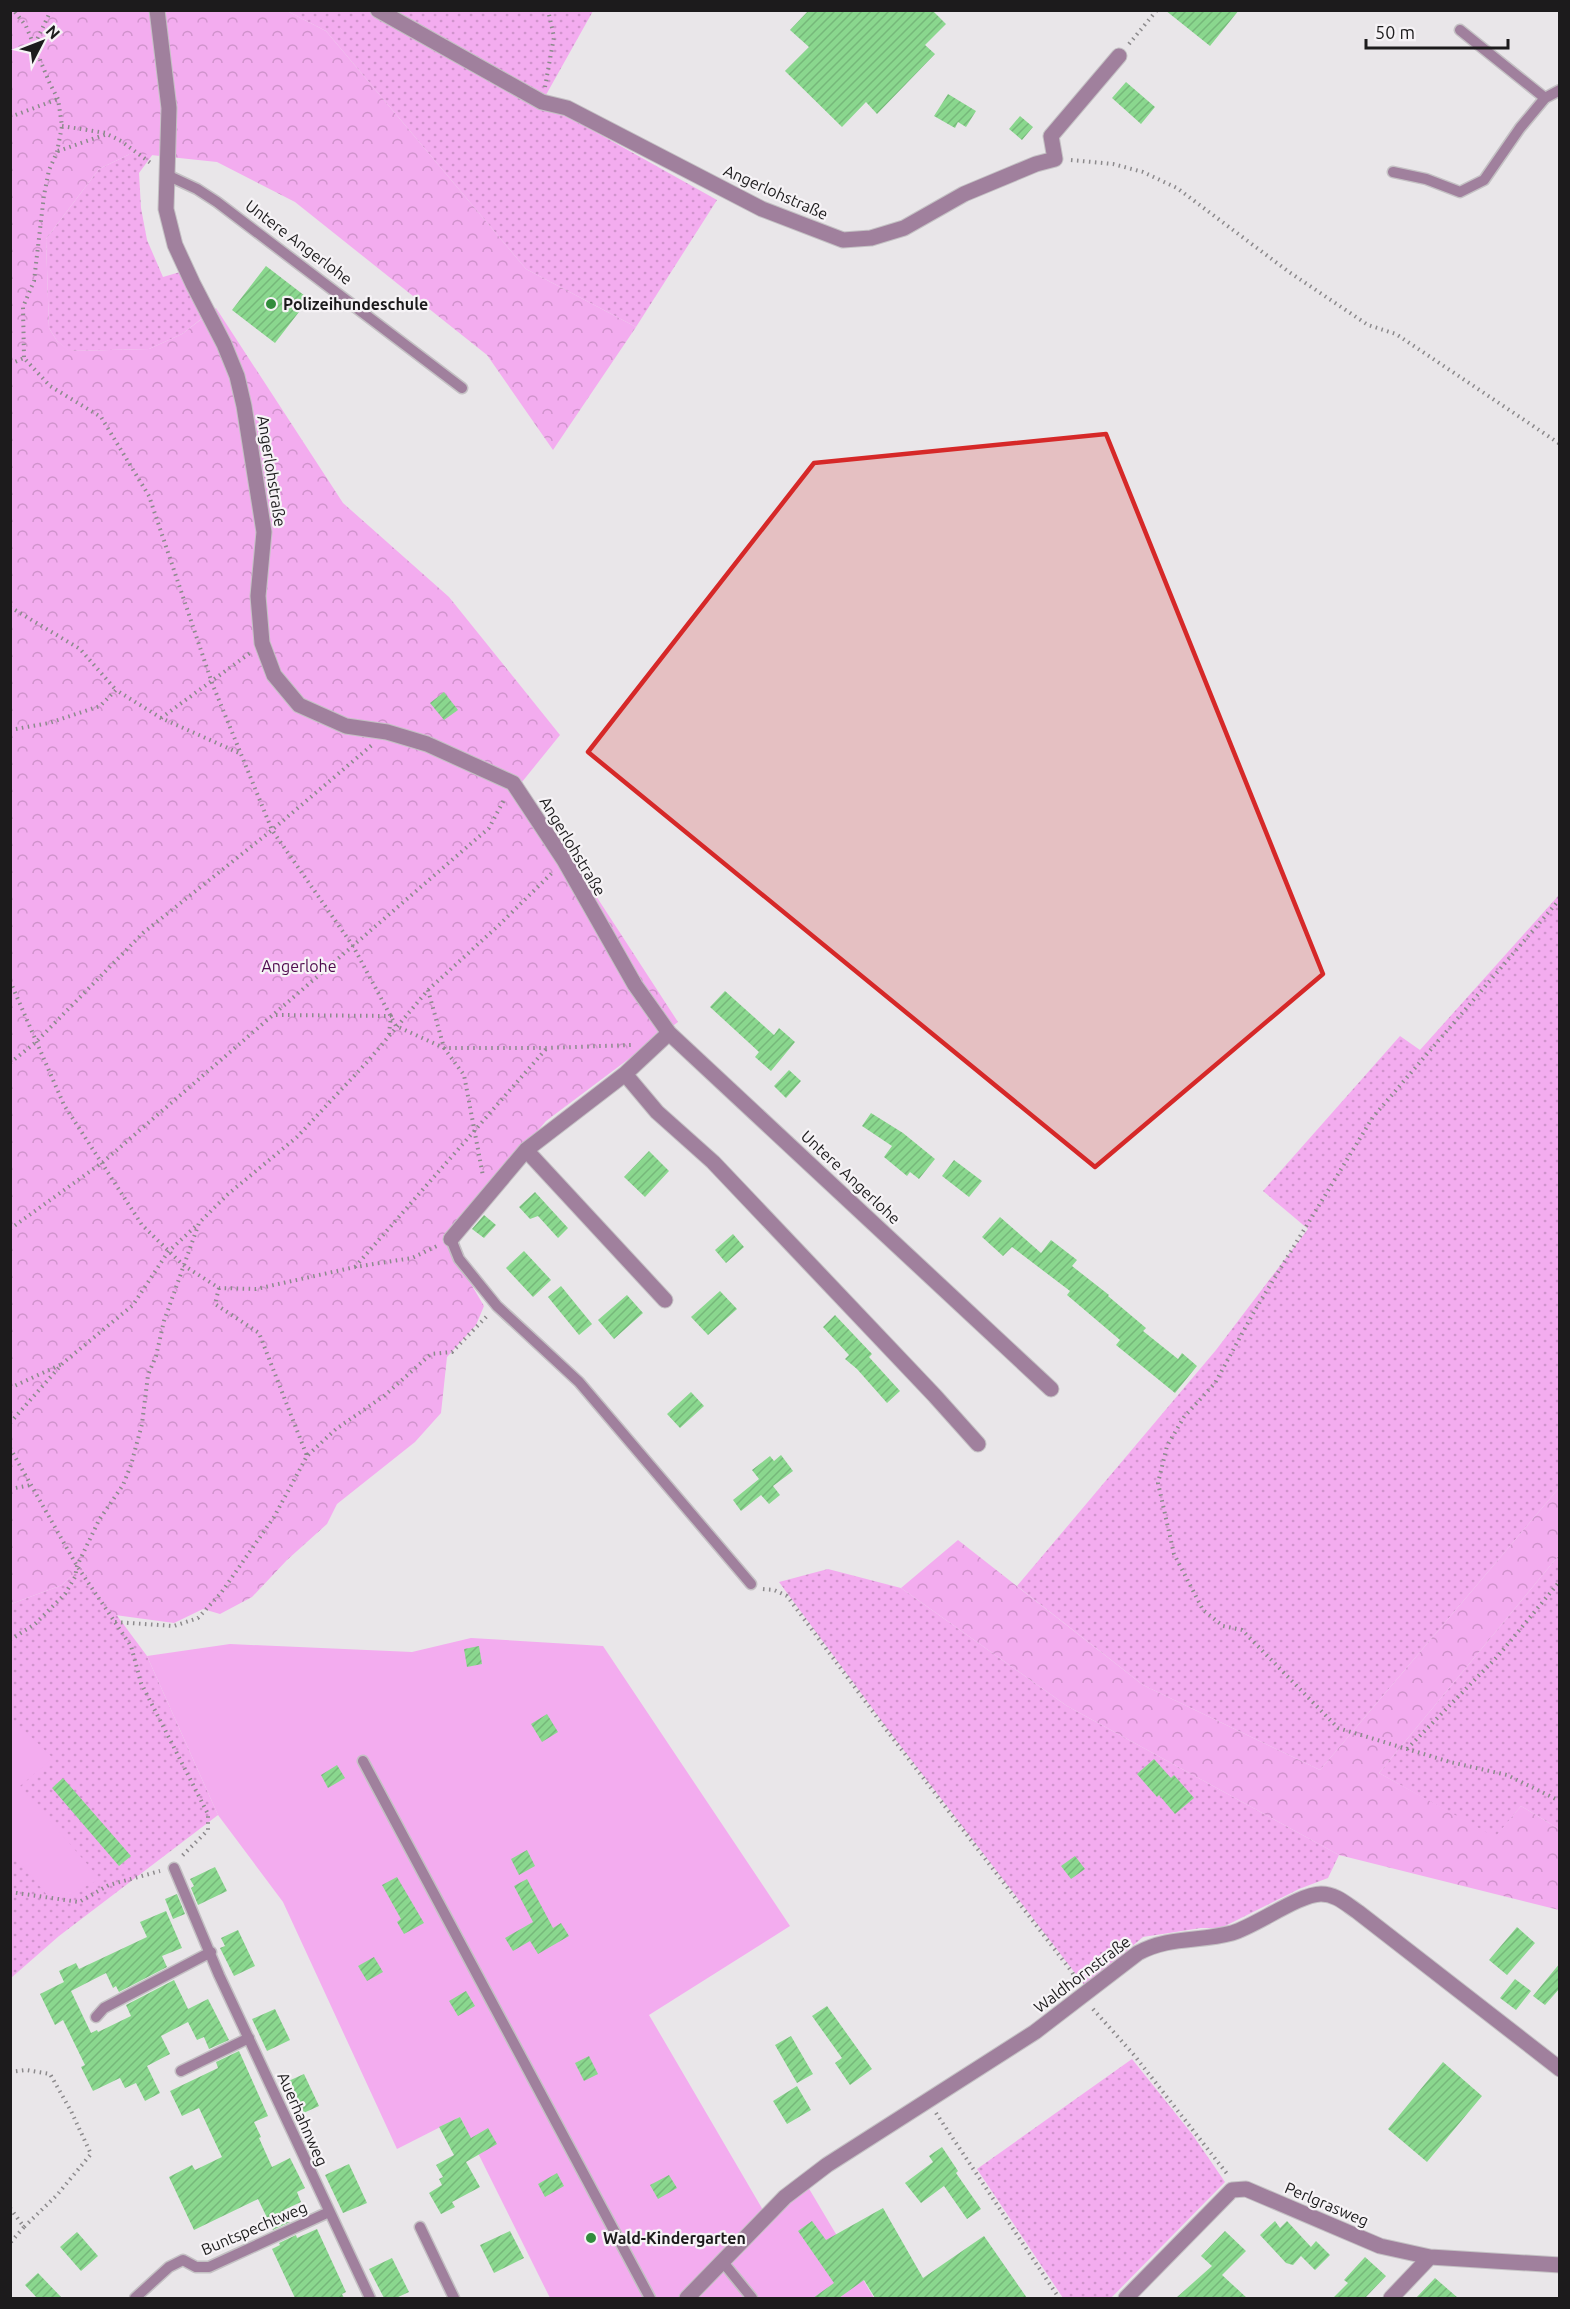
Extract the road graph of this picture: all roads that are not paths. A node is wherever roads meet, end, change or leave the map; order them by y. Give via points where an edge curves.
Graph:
1 (157, 10) edge
2 (378, 10) edge
3 (1460, 30) dead end
4 (1119, 56) road end
5 (1560, 90) edge
6 (1545, 98) junction
7 (1393, 172) dead end
8 (167, 176) junction
9 (462, 388) dead end
10 (669, 1033) junction
11 (625, 1074) junction
12 (526, 1150) junction
13 (451, 1239) joint
14 (665, 1300) dead end
15 (1052, 1389) dead end
16 (978, 1444) dead end
17 (751, 1584) road end
18 (363, 1761) dead end
19 (174, 1868) road end
20 (211, 1952) junction
21 (96, 2017) dead end
22 (249, 2038) junction
23 (1560, 2069) edge
24 (181, 2071) dead end
25 (329, 2212) junction
26 (420, 2227) dead end
27 (1430, 2257) junction
28 (722, 2261) junction
29 (1560, 2265) edge
30 (135, 2298) edge
31 (370, 2298) edge
32 (454, 2298) edge
33 (650, 2298) edge
34 (687, 2298) edge
35 (752, 2298) edge
36 (1126, 2298) edge
37 (1391, 2298) edge

1 - 8 street, Angerlohstraße via 169,108
2 - 4 street, Angerlohstraße via 542,102 567,108 762,208 843,240 871,238 904,228 964,194 1055,159 1051,136
3 - 6 lane
5 - 6 lane
6 - 7 lane via 1484,180 1460,192
8 - 9 lane, Untere Angerlohe via 217,202
8 - 10 street, Angerlohstraße via 166,209 175,246 225,344 244,406 264,532 258,597 262,643 274,675 299,705 346,726 387,732 427,744 513,783 564,861 635,985
10 - 11 street
10 - 15 street, Untere Angerlohe
11 - 12 street
11 - 16 street via 657,1112 713,1162
12 - 13 street
12 - 14 street
13 - 17 lane via 459,1259 497,1306 579,1382
18 - 33 lane
19 - 20 lane, Auerhahnweg
20 - 21 lane via 104,2008
20 - 22 lane, Auerhahnweg
22 - 24 lane
22 - 25 lane, Auerhahnweg
23 - 28 street, Waldhornstraße via 1358,1912 1336,1897 1320,1894 1233,1933 1149,1947 1035,2032 827,2165 785,2197
25 - 30 lane, Buntspechtweg via 210,2267 195,2267 183,2260 169,2267
25 - 31 lane, Auerhahnweg
26 - 32 lane
27 - 29 street, Perlgrasweg
27 - 36 street, Perlgrasweg via 1380,2246 1246,2190 1232,2190
27 - 37 street
28 - 34 street, Waldhornstraße
28 - 35 lane

